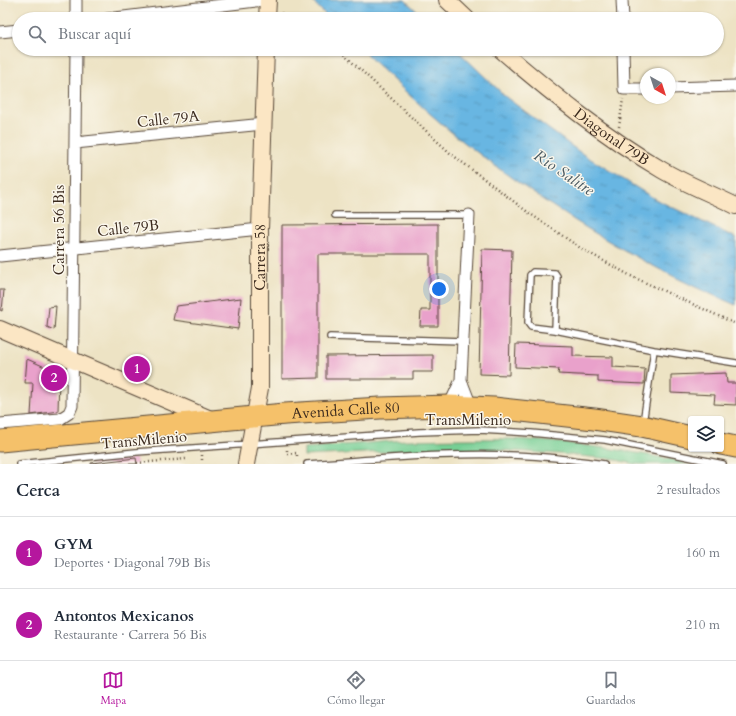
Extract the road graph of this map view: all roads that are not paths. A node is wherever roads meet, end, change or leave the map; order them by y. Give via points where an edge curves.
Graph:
1 (76, 0) edge
2 (264, 0) edge
3 (447, 0) edge
4 (622, 0) edge
5 (76, 12) edge
6 (165, 12) edge
7 (460, 12) edge
8 (623, 12) edge
9 (12, 31) edge
10 (0, 32) edge
11 (76, 56) edge
12 (266, 56) edge
13 (508, 56) edge
14 (623, 56) edge
15 (736, 86) edge
16 (676, 88) edge
17 (640, 89) edge
18 (264, 124) junction
19 (75, 143) junction
20 (736, 206) edge
21 (335, 215) dead end
22 (469, 215) joint
23 (260, 229) junction
24 (74, 248) junction
25 (0, 256) edge
26 (0, 329) edge
27 (555, 330) junction
28 (330, 337) dead end
29 (463, 340) junction
30 (654, 350) junction
31 (73, 361) junction
32 (736, 363) edge
33 (461, 380) junction
34 (449, 406) junction
35 (470, 406) junction
36 (255, 417) junction
37 (213, 420) junction
38 (0, 424) edge
39 (642, 426) junction
40 (688, 436) edge
41 (0, 441) edge
42 (250, 444) junction
43 (724, 445) edge
44 (736, 447) edge
45 (19, 464) edge
46 (246, 464) edge
47 (307, 464) edge
48 (604, 464) edge
49 (723, 464) edge

1 - 5 street
2 - 6 street
3 - 7 main road
4 - 8 street
9 - 10 street
11 - 19 street, Carrera 56 Bis
12 - 18 main road, Carrera 58
13 - 20 main road, Diagonal 79B via 595,126 663,171
14 - 17 street via 624,89
15 - 16 street
18 - 19 street, Calle 79A
18 - 23 main road, Carrera 58
19 - 24 street, Carrera 56 Bis
21 - 22 lane
22 - 29 street
23 - 24 street, Calle 79B
23 - 36 main road, Carrera 58 via 260,388
24 - 25 street, Calle 79B
24 - 31 street, Carrera 56 Bis
26 - 31 main road
27 - 27 lane via 531,327 528,323 530,275 533,272 555,273 557,276
27 - 30 lane
28 - 29 lane
29 - 33 street
30 - 32 lane
30 - 39 lane
31 - 37 main road
31 - 38 street, Carrera 56 Bis via 72,401 66,416 60,419
33 - 34 street
33 - 35 street
34 - 35 highway, Avenida Calle 80
34 - 36 highway, Avenida Calle 80
35 - 39 highway, Avenida Calle 80
36 - 37 highway, Avenida Calle 80
36 - 42 main road, Carrera 58
37 - 41 highway, Avenida Calle 80
39 - 40 highway, Avenida Calle 80
42 - 45 lane, TransMilenio
42 - 46 main road, Carrera 58
42 - 49 lane, TransMilenio via 480,430 605,440
43 - 44 highway
47 - 48 lane via 484,455 532,456

